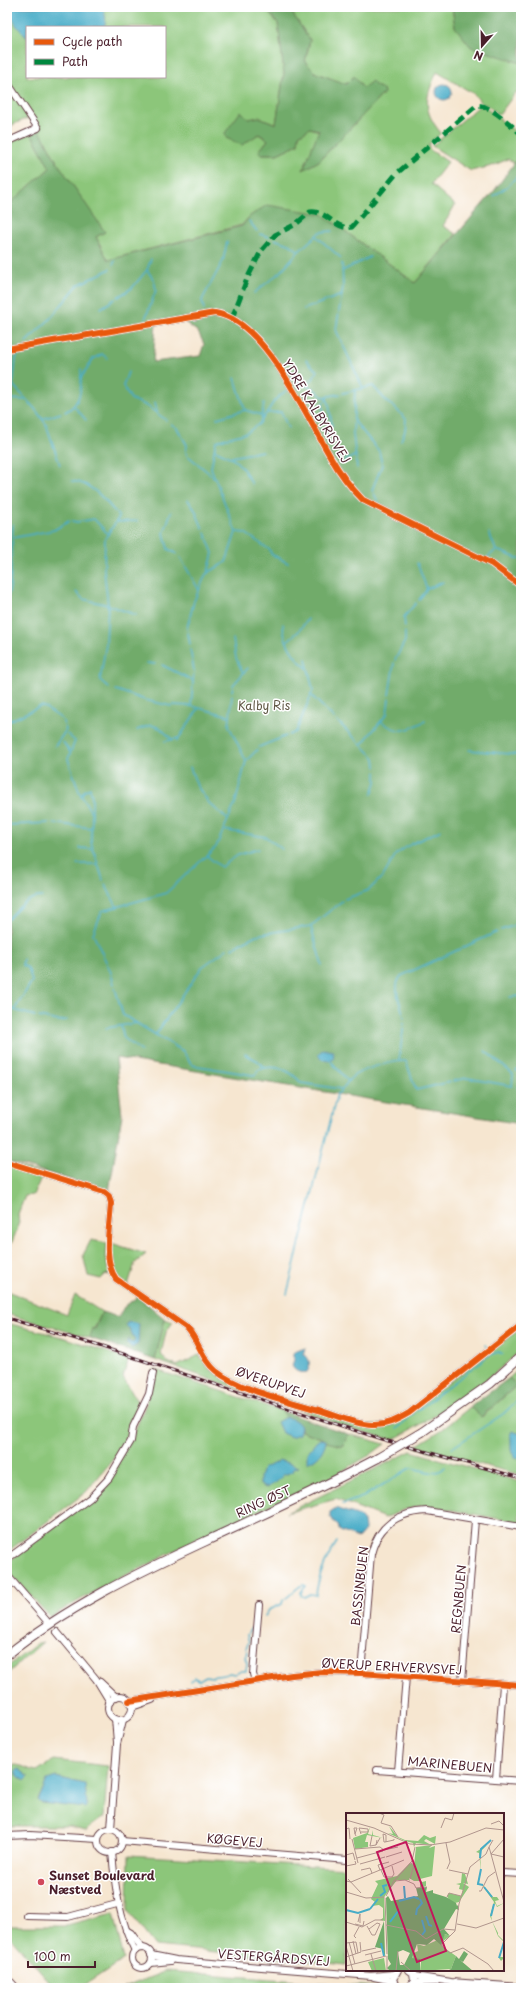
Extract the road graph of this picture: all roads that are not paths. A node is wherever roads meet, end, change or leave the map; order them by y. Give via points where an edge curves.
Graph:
1 (7, 82) edge
2 (7, 142) edge
3 (7, 349) edge
4 (521, 586) edge
5 (7, 1162) edge
6 (521, 1325) edge
7 (521, 1356) edge
8 (153, 1373) dead end
9 (475, 1520) junction
10 (521, 1527) edge
11 (7, 1559) edge
12 (7, 1575) edge
13 (258, 1605) dead end
14 (46, 1620) dead end
15 (57, 1632) dead end
16 (7, 1655) edge
17 (361, 1674) junction
18 (406, 1677) junction
19 (96, 1679) junction
20 (255, 1681) junction
21 (462, 1681) junction
22 (503, 1684) junction
23 (521, 1686) edge
24 (167, 1695) junction
25 (116, 1697) junction
26 (129, 1701) junction
27 (110, 1702) junction
28 (132, 1707) junction
29 (116, 1719) junction
30 (123, 1720) junction
31 (117, 1744) junction
32 (377, 1770) dead end
33 (398, 1771) junction
34 (496, 1779) junction
35 (521, 1781) edge
36 (111, 1829) junction
37 (7, 1836) edge
38 (98, 1839) junction
39 (122, 1841) junction
40 (112, 1852) junction
41 (346, 1860) edge
42 (504, 1873) edge
43 (521, 1874) edge
44 (117, 1904) junction
45 (26, 1916) dead end
46 (126, 1930) junction
47 (142, 1948) junction
48 (135, 1951) junction
49 (151, 1955) junction
50 (176, 1960) junction
51 (151, 1963) junction
52 (411, 1971) edge
53 (396, 1972) edge
54 (371, 1976) junction
55 (414, 1976) junction
56 (7, 1979) edge
57 (393, 1981) junction
58 (451, 1982) junction
59 (413, 1983) junction
60 (521, 1987) edge
61 (15, 1988) edge
62 (399, 1988) edge
63 (408, 1988) edge

1 - 2 street via 38,128
3 - 4 street, YDRE KALBYRISVEJ via 215,313 232,318 266,350 283,372 330,457 363,500 487,561
5 - 6 street, ØVERUPVEJ via 104,1192 109,1196 111,1203 108,1258 116,1279 187,1328 208,1364 226,1378 318,1410 371,1425 398,1420
7 - 16 main road, RING ØST, bridge via 490,1384 422,1432 378,1458 331,1483 119,1583 44,1628
8 - 11 street via 149,1394 133,1427 131,1441 109,1478 90,1498
9 - 10 street, BASSINBUEN
9 - 17 street, BASSINBUEN via 413,1511 398,1516 380,1531 371,1554
9 - 21 street, REGNBUEN
12 - 14 street
13 - 20 street via 253,1674
15 - 19 street
17 - 18 street, ØVERUP ERHVERVSVEJ
17 - 20 street, ØVERUP ERHVERVSVEJ via 322,1672
18 - 21 street, ØVERUP ERHVERVSVEJ
18 - 33 street
19 - 25 street
19 - 27 street
20 - 24 street, ØVERUP ERHVERVSVEJ
21 - 22 street, ØVERUP ERHVERVSVEJ
22 - 23 street, ØVERUP ERHVERVSVEJ
22 - 34 street
24 - 26 street, ØVERUP ERHVERVSVEJ
24 - 28 street, ØVERUP ERHVERVSVEJ
25 - 26 street via 123,1697
25 - 27 street
26 - 28 street
27 - 29 street via 108,1710
28 - 30 street via 131,1714
29 - 30 street
29 - 31 street
30 - 31 street
31 - 36 street
32 - 33 street, MARINEBUEN
33 - 34 street, MARINEBUEN
34 - 35 street, MARINEBUEN
36 - 38 street via 103,1832
36 - 39 street via 119,1833
37 - 38 street
38 - 40 street via 101,1848
39 - 40 street via 119,1849
39 - 41 street, KØGEVEJ
40 - 44 street
42 - 43 street
44 - 45 street via 68,1917
44 - 46 street
46 - 47 street
46 - 48 street
47 - 48 street
47 - 49 street via 148,1950
48 - 51 street via 132,1959 136,1966 146,1968
49 - 50 street, VESTERGÅRDSVEJ
49 - 51 street
50 - 51 street, VESTERGÅRDSVEJ
50 - 54 street, VESTERGÅRDSVEJ
52 - 55 street
53 - 54 street, VESTERGÅRDSVEJ
53 - 57 street
54 - 57 street, VESTERGÅRDSVEJ
55 - 58 street
55 - 59 street
56 - 61 main road
57 - 62 street
58 - 59 street
58 - 60 street
59 - 63 street

